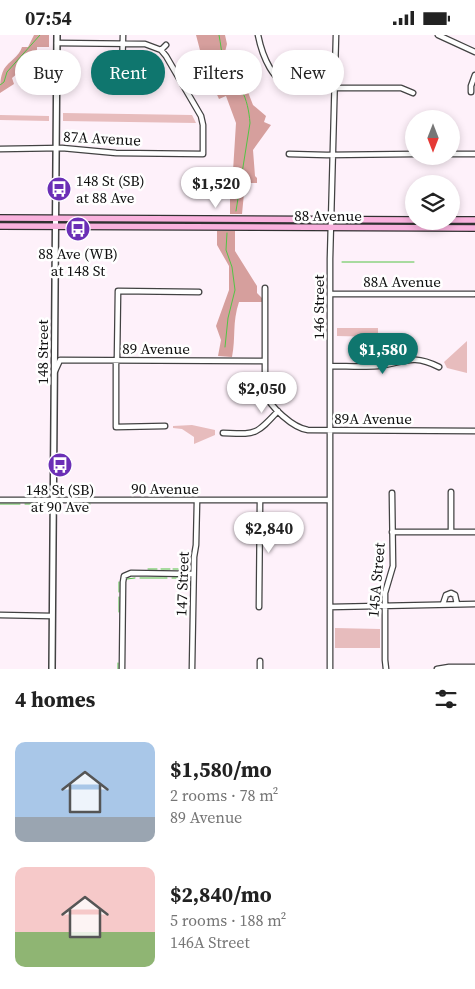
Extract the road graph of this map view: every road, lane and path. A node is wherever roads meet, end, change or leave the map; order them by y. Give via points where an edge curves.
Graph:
1 (57, 35) edge
2 (123, 35) edge
3 (258, 35) edge
4 (336, 35) edge
5 (438, 35) edge
6 (57, 43) junction
7 (122, 44) junction
8 (166, 45) dead end
9 (57, 50) edge
10 (122, 50) edge
11 (161, 50) joint
12 (336, 50) edge
13 (475, 52) edge
14 (165, 55) edge
15 (272, 69) edge
16 (475, 75) edge
17 (344, 88) edge
18 (413, 93) dead end
19 (470, 93) dead end
20 (57, 95) edge
21 (335, 95) edge
22 (56, 148) junction
23 (0, 149) edge
24 (289, 154) dead end
25 (405, 154) edge
26 (460, 154) edge
27 (475, 154) edge
28 (333, 155) junction
29 (0, 218) edge
30 (55, 218) junction
31 (331, 220) junction
32 (405, 220) edge
33 (460, 220) edge
34 (475, 220) edge
35 (55, 225) junction
36 (0, 226) edge
37 (331, 227) junction
38 (475, 228) edge
39 (265, 288) dead end
40 (200, 292) dead end
41 (330, 294) junction
42 (474, 294) edge
43 (117, 360) junction
44 (264, 361) junction
45 (330, 366) junction
46 (438, 367) dead end
47 (54, 372) junction
48 (278, 411) junction
49 (166, 426) dead end
50 (330, 430) junction
51 (475, 431) edge
52 (223, 433) dead end
53 (451, 492) dead end
54 (392, 493) dead end
55 (0, 500) edge
56 (53, 500) junction
57 (330, 500) junction
58 (197, 501) junction
59 (260, 501) junction
60 (392, 532) junction
61 (451, 532) junction
62 (475, 532) edge
63 (193, 574) junction
64 (443, 604) junction
65 (457, 604) junction
66 (475, 604) edge
67 (259, 607) dead end
68 (330, 607) junction
69 (385, 607) junction
70 (0, 615) edge
71 (52, 615) junction
72 (260, 661) dead end
73 (475, 667) edge
74 (52, 669) edge
75 (122, 669) edge
76 (192, 669) edge
77 (260, 669) edge
78 (330, 669) edge
79 (386, 669) edge
80 (437, 669) edge

1 - 6 street, 148 Street
2 - 7 street
3 - 15 street
4 - 12 street, 146 Street
5 - 13 street
6 - 7 street
6 - 9 street, 148 Street
7 - 10 street
7 - 11 street via 147,45
8 - 11 street
14 - 22 street, 87A Avenue via 201,116 203,154
16 - 19 street
17 - 18 street via 401,88
20 - 22 street, 148 Street
21 - 28 street, 146 Street
22 - 23 street, 87A Avenue
22 - 30 street, 148 Street
24 - 28 street
25 - 28 street
26 - 27 street
28 - 31 street, 146 Street
29 - 30 main road, 88 Avenue
30 - 31 main road, 88 Avenue
30 - 35 street, 148 Street
31 - 32 main road, 88 Avenue
31 - 37 street, 146 Street
33 - 34 main road
35 - 36 main road, 88 Avenue
35 - 37 main road, 88 Avenue
35 - 47 street, 148 Street
37 - 38 main road, 88 Avenue
37 - 41 street, 146 Street
39 - 44 street, 89A Avenue
40 - 43 street via 118,291
41 - 42 street, 88A Avenue
41 - 45 street, 146 Street
43 - 44 street, 89 Avenue
43 - 47 street, 89 Avenue via 60,360
43 - 49 street via 116,427
44 - 48 street, 89A Avenue via 265,393
45 - 46 street via 379,366 411,359
45 - 50 street, 146 Street
47 - 56 street, 148 Street
48 - 50 street, 89A Avenue via 299,428
48 - 52 street via 250,434
50 - 51 street, 89A Avenue
50 - 57 street, 146 Street
53 - 61 street
54 - 60 street, 145A Street
55 - 56 street, 90 Avenue
56 - 58 street, 90 Avenue
56 - 71 street, 148 Street
57 - 59 street, 90 Avenue
57 - 68 street, 146 Street
58 - 59 street, 90 Avenue
58 - 63 street, 147 Street
59 - 67 street
60 - 61 street
60 - 69 street, 145A Street via 392,566
61 - 62 street
63 - 75 street via 131,573 124,576
63 - 76 street, 147 Street
64 - 65 street
64 - 65 street via 446,595 451,593 455,595
64 - 69 street
65 - 66 street
68 - 69 street
68 - 78 street, 146 Street
69 - 79 street, 145A Street
70 - 71 street
71 - 74 street, 148 Street
72 - 77 street
73 - 80 street

